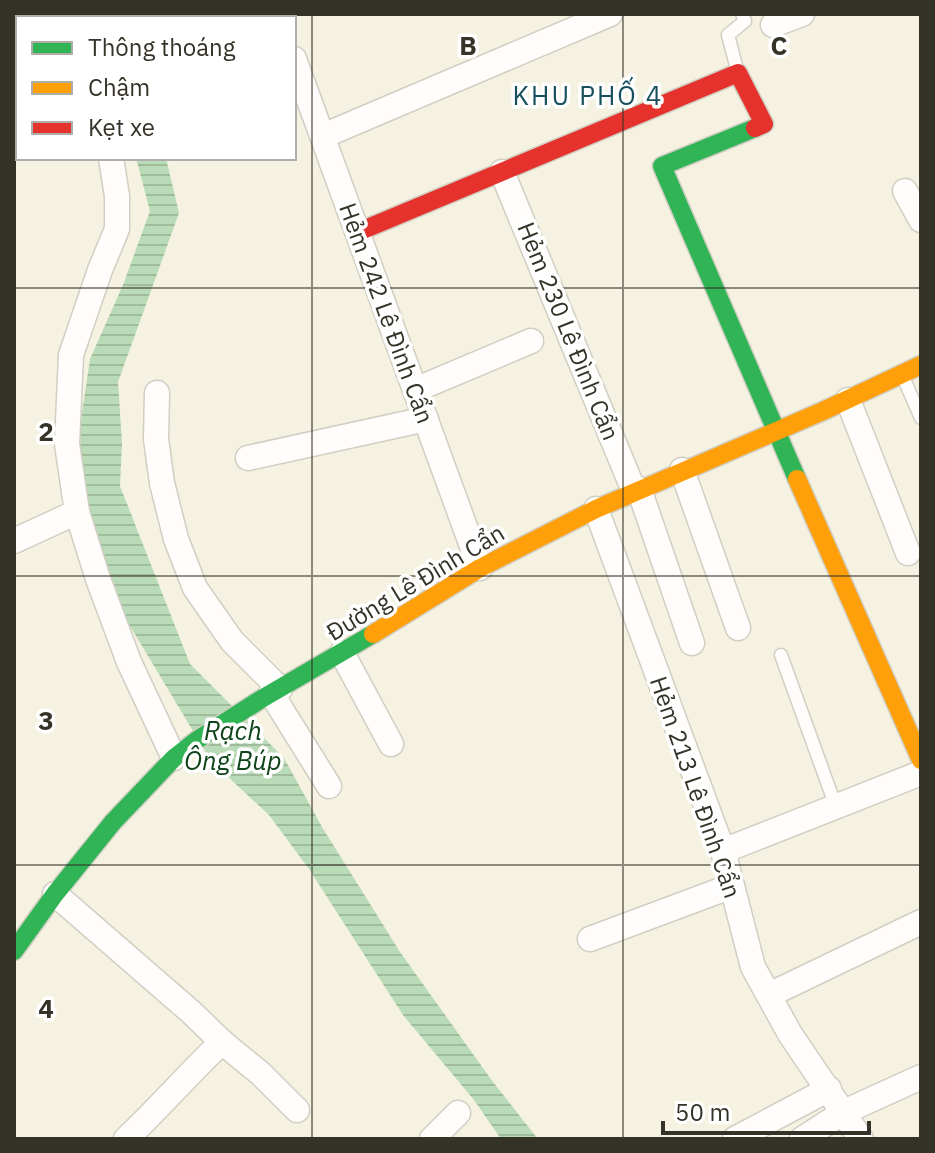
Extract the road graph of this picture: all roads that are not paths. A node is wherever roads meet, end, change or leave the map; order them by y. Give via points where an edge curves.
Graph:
1 (610, 14) edge
2 (742, 14) edge
3 (802, 14) edge
4 (773, 25) dead end
5 (296, 64) edge
6 (738, 73) junction
7 (323, 136) junction
8 (111, 160) edge
9 (502, 172) junction
10 (905, 191) dead end
11 (921, 220) edge
12 (358, 232) junction
13 (531, 341) dead end
14 (921, 365) edge
15 (902, 374) junction
16 (415, 390) junction
17 (157, 393) dead end
18 (848, 400) junction
19 (921, 418) edge
20 (426, 419) junction
21 (775, 430) junction
22 (248, 458) dead end
23 (682, 470) junction
24 (636, 490) junction
25 (596, 509) junction
26 (77, 512) junction
27 (14, 541) edge
28 (908, 553) dead end
29 (480, 568) junction
30 (738, 628) dead end
31 (692, 643) dead end
32 (342, 653) junction
33 (781, 655) dead end
34 (271, 693) junction
35 (391, 744) dead end
36 (174, 758) junction
37 (921, 760) edge
38 (921, 773) edge
39 (329, 786) dead end
40 (836, 807) junction
41 (723, 851) junction
42 (732, 886) junction
43 (55, 894) junction
44 (921, 922) edge
45 (590, 939) dead end
46 (14, 951) edge
47 (769, 995) junction
48 (222, 1042) junction
49 (921, 1077) edge
50 (829, 1089) junction
51 (297, 1110) dead end
52 (844, 1112) junction
53 (458, 1113) dead end
54 (126, 1139) edge
55 (432, 1139) edge
56 (735, 1139) edge
57 (802, 1139) edge
58 (861, 1139) edge

1 - 7 street
2 - 6 lane via 745,21 728,35
3 - 4 street
5 - 7 street, Hẻm 242 Lê Đình Cẩn
6 - 9 street
6 - 21 street via 764,124 662,166
7 - 12 street, Hẻm 242 Lê Đình Cẩn
8 - 26 street via 117,229 71,355 67,444
9 - 12 street
9 - 24 street, Hẻm 230 Lê Đình Cẩn
10 - 11 street
12 - 16 street, Hẻm 242 Lê Đình Cẩn
13 - 16 street
14 - 15 street, Đường Lê Đình Cẩn
15 - 18 street, Đường Lê Đình Cẩn
15 - 19 lane
16 - 20 street, Hẻm 242 Lê Đình Cẩn
17 - 34 street via 156,439 176,539 195,588
18 - 21 street, Đường Lê Đình Cẩn
18 - 28 street
20 - 22 street
20 - 29 street, Hẻm 242 Lê Đình Cẩn
21 - 23 street, Đường Lê Đình Cẩn
21 - 37 street
23 - 24 street, Đường Lê Đình Cẩn
23 - 30 street
24 - 25 street, Đường Lê Đình Cẩn
24 - 31 street, Hẻm 230 Lê Đình Cẩn
25 - 29 street, Đường Lê Đình Cẩn
25 - 41 street, Hẻm 213 Lê Đình Cẩn
26 - 27 street
26 - 36 street via 129,662
29 - 32 street, Đường Lê Đình Cẩn
32 - 34 street, Đường Lê Đình Cẩn
32 - 35 street
33 - 40 lane
34 - 36 street, Đường Lê Đình Cẩn
34 - 39 street
36 - 43 street, Đường Lê Đình Cẩn
38 - 40 street
40 - 41 street
41 - 42 street, Hẻm 213 Lê Đình Cẩn
42 - 45 street
42 - 47 street, Hẻm 213 Lê Đình Cẩn via 753,967
43 - 46 street, Đường Lê Đình Cẩn
43 - 48 street
44 - 47 street
47 - 50 street, Hẻm 213 Lê Đình Cẩn
48 - 51 street
48 - 54 street
49 - 52 street
50 - 52 street, Hẻm 213 Lê Đình Cẩn
50 - 56 street
52 - 57 street
52 - 58 street, Hẻm 213 Lê Đình Cẩn
53 - 55 street

